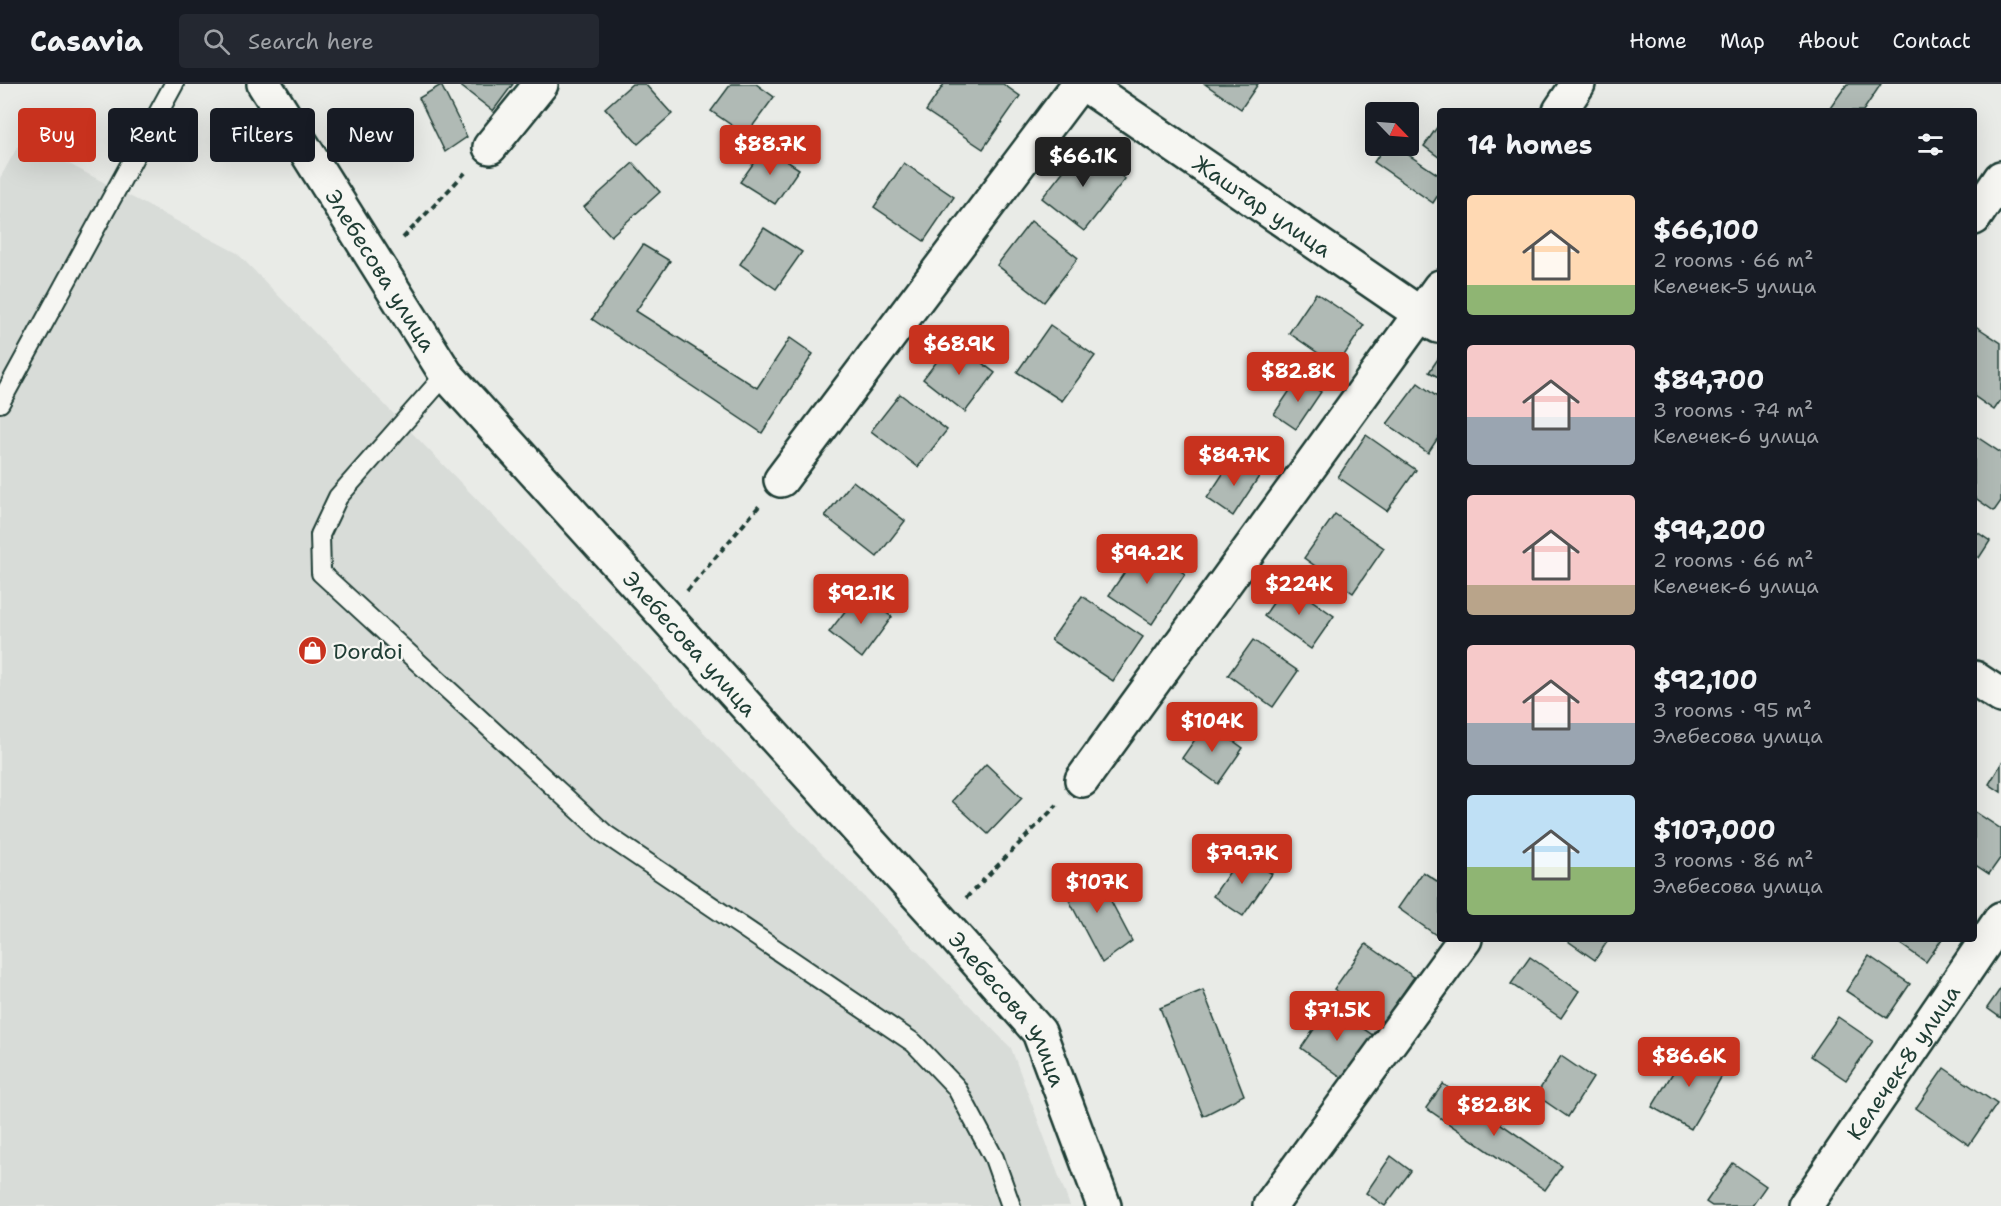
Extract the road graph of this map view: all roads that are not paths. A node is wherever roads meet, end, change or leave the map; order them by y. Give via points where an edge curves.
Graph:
1 (174, 84) edge
2 (264, 84) edge
3 (541, 84) edge
4 (1078, 84) edge
5 (1084, 84) edge
6 (1578, 84) edge
7 (1562, 108) edge
8 (490, 147) road end
9 (2001, 178) edge
10 (1977, 214) edge
11 (1437, 298) edge
12 (1431, 321) edge
13 (446, 374) junction
14 (0, 403) edge
15 (781, 480) road end
16 (1977, 680) edge
17 (2001, 696) edge
18 (1082, 780) road end
19 (2001, 919) edge
20 (1463, 942) edge
21 (1011, 1206) edge
22 (1104, 1206) edge
23 (1270, 1206) edge
24 (1805, 1206) edge

1 - 14 lane
2 - 13 street, Элебесова улица
3 - 8 street
4 - 15 street
5 - 12 street, Жаштар улица
6 - 7 street
9 - 10 street
11 - 12 street
12 - 18 street
13 - 21 lane via 338,497 320,535 321,573 605,834 914,1043 956,1087 994,1158
13 - 22 street, Элебесова улица via 1039,1032
16 - 17 street
19 - 24 street, Келечек-8 улица
20 - 23 street

